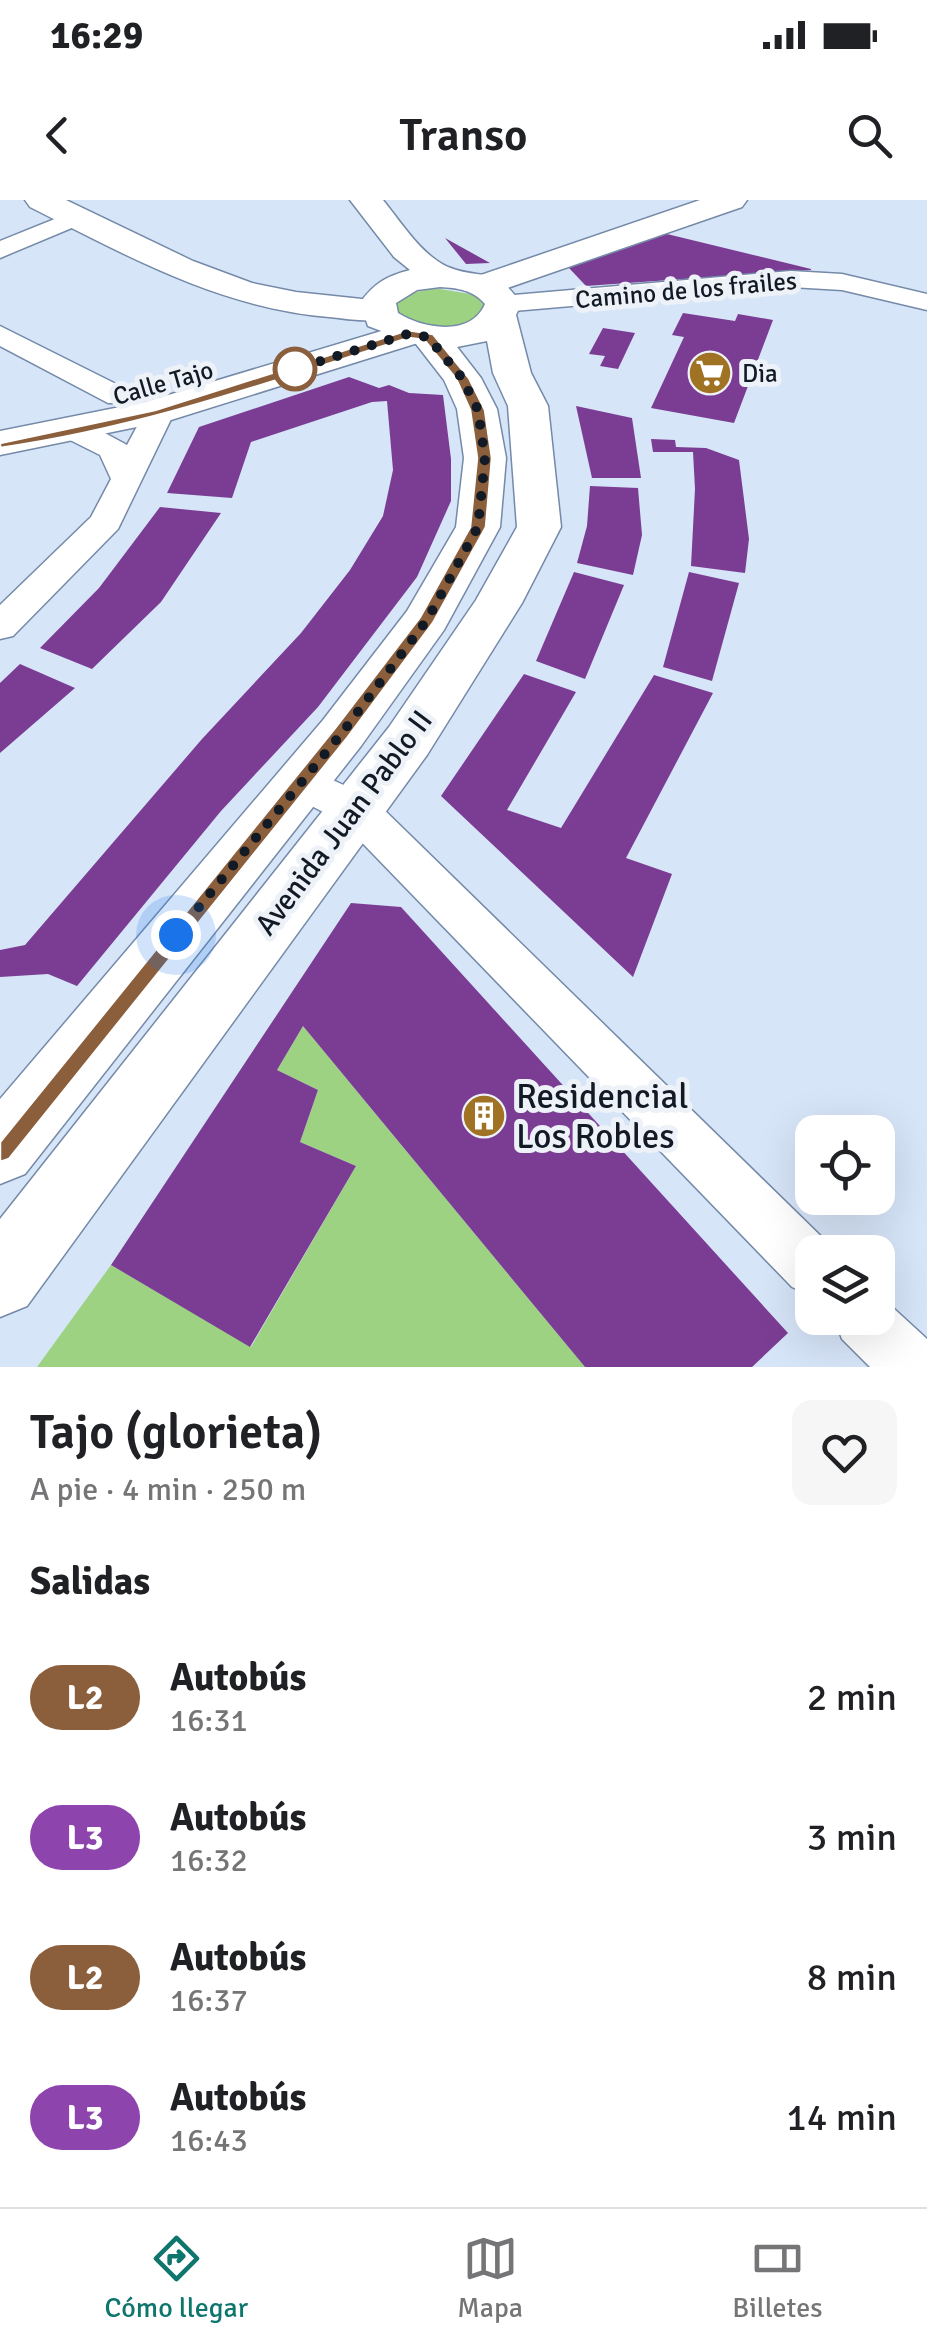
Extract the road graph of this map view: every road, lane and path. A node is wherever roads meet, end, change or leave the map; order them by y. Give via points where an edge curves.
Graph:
1 (40, 200) edge
2 (338, 200) edge
3 (366, 200) edge
4 (731, 200) edge
5 (77, 218) junction
6 (0, 250) edge
7 (440, 277) junction
8 (496, 302) junction
9 (927, 302) edge
10 (397, 318) junction
11 (0, 335) edge
12 (119, 397) junction
13 (159, 414) junction
14 (0, 417) edge
15 (79, 432) junction
16 (0, 443) edge
17 (128, 481) junction
18 (0, 627) edge
19 (302, 782) junction
20 (357, 810) junction
21 (0, 1150) edge
22 (795, 1250) edge
23 (6, 1257) edge

1 - 5 main road
2 - 10 main road, Avenida Juan Pablo II via 382,254
3 - 7 main road via 406,250
4 - 8 main road
5 - 6 street
5 - 10 main road via 267,298
7 - 8 main road
7 - 10 main road via 421,278
8 - 9 street, Camino de los frailes via 791,279 842,282
8 - 10 main road via 479,331
8 - 20 main road, Avenida Juan Pablo II via 512,373 528,406 538,527 498,604
10 - 12 main road, Calle Tajo
10 - 13 main road, Calle Tajo
10 - 19 main road, Avenida Juan Pablo II via 462,378 478,410 485,458 478,527 427,620
11 - 12 street
12 - 14 main road, Calle Tajo
13 - 15 main road, Calle Tajo
13 - 17 street
15 - 16 main road, Calle Tajo
15 - 17 street via 114,449
17 - 18 street via 106,522
19 - 20 street
19 - 21 main road, Avenida Juan Pablo II
20 - 22 street
20 - 23 main road, Avenida Juan Pablo II

